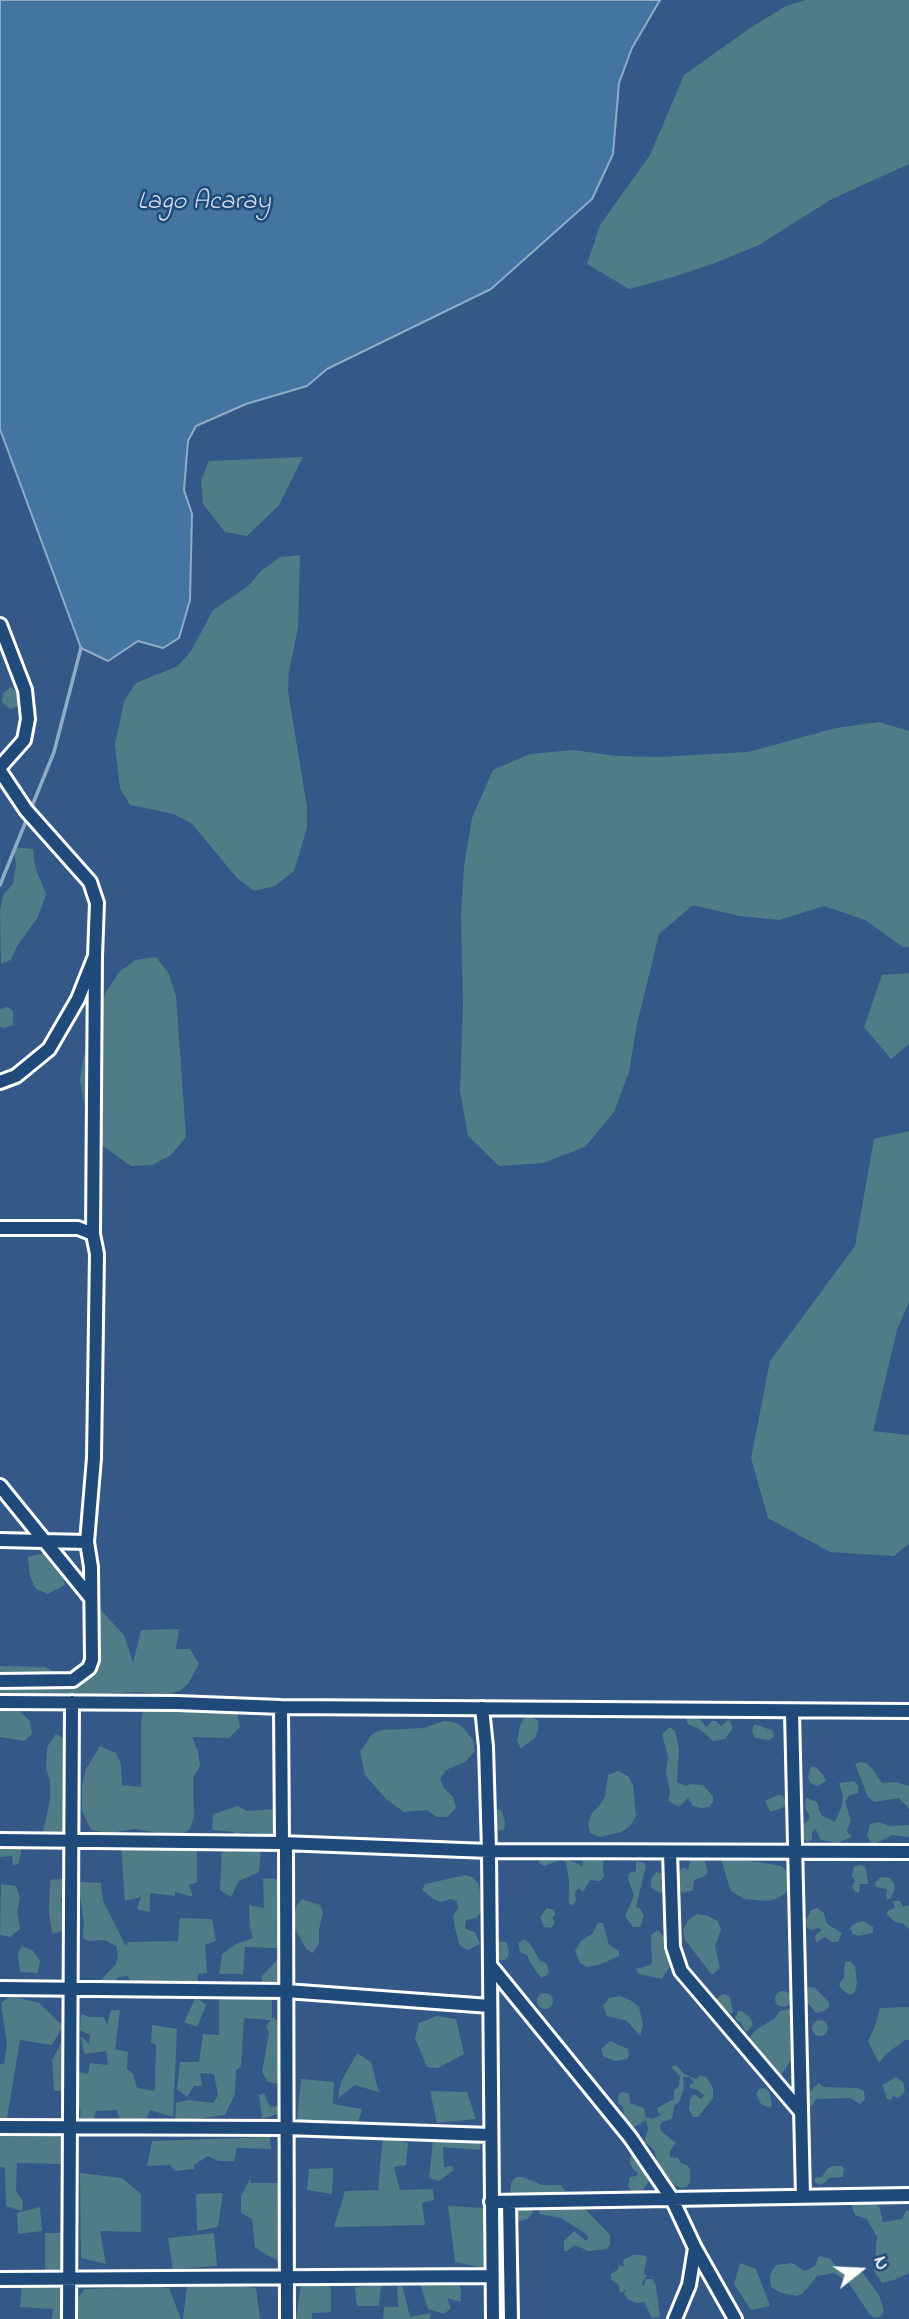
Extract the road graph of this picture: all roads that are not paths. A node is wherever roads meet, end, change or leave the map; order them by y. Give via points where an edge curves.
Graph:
1 (0, 625) edge
2 (0, 769) edge
3 (94, 957) junction
4 (0, 1082) edge
5 (0, 1228) edge
6 (93, 1234) junction
7 (0, 1486) edge
8 (0, 1540) edge
9 (44, 1540) junction
10 (87, 1542) junction
11 (90, 1597) junction
12 (0, 1681) edge
13 (0, 1702) edge
14 (72, 1702) junction
15 (281, 1707) junction
16 (482, 1709) junction
17 (792, 1712) junction
18 (909, 1712) edge
19 (0, 1840) edge
20 (72, 1841) junction
21 (284, 1844) junction
22 (489, 1851) junction
23 (670, 1852) junction
24 (909, 1852) edge
25 (794, 1853) junction
26 (489, 1965) junction
27 (0, 1988) edge
28 (71, 1989) junction
29 (286, 1991) junction
30 (490, 2006) junction
31 (801, 2112) junction
32 (0, 2127) edge
33 (70, 2127) junction
34 (286, 2128) junction
35 (490, 2136) junction
36 (909, 2195) edge
37 (803, 2196) junction
38 (672, 2199) junction
39 (491, 2202) junction
40 (509, 2202) junction
41 (695, 2248) junction
42 (492, 2276) junction
43 (70, 2278) junction
44 (287, 2278) junction
45 (0, 2279) edge
46 (69, 2319) edge
47 (287, 2319) edge
48 (493, 2319) edge
49 (511, 2319) edge
50 (675, 2319) edge
51 (735, 2319) edge

1 - 2 street via 25,690 28,719 24,740
2 - 3 street via 30,815 94,888
3 - 4 street via 78,999 49,1049 16,1076
3 - 6 street
5 - 6 street via 78,1228
6 - 10 street via 97,1254 94,1458
7 - 9 street
8 - 9 street
9 - 10 street
9 - 11 street
10 - 11 street
11 - 12 street via 89,1668 73,1680
13 - 14 street
14 - 15 street
14 - 20 street
15 - 16 street
15 - 21 street
16 - 17 street
16 - 22 street
17 - 18 street
17 - 25 street
19 - 20 street
20 - 21 street
20 - 28 street
21 - 22 street
21 - 29 street
22 - 23 street
22 - 26 street
23 - 25 street
23 - 31 street via 673,1947 681,1972
24 - 25 street
25 - 31 street
26 - 30 street
26 - 38 street via 630,2137
27 - 28 street
28 - 29 street
28 - 33 street
29 - 30 street
29 - 34 street
30 - 35 street
31 - 37 street
32 - 33 street
33 - 34 street
33 - 43 street
34 - 35 street
34 - 44 street
35 - 39 street
36 - 37 street
37 - 38 street
38 - 40 street
38 - 41 street
39 - 40 street
39 - 42 street
40 - 49 street
41 - 50 street via 689,2285
41 - 51 street
42 - 44 street
42 - 48 street
43 - 44 street
43 - 45 street
43 - 46 street
44 - 47 street

